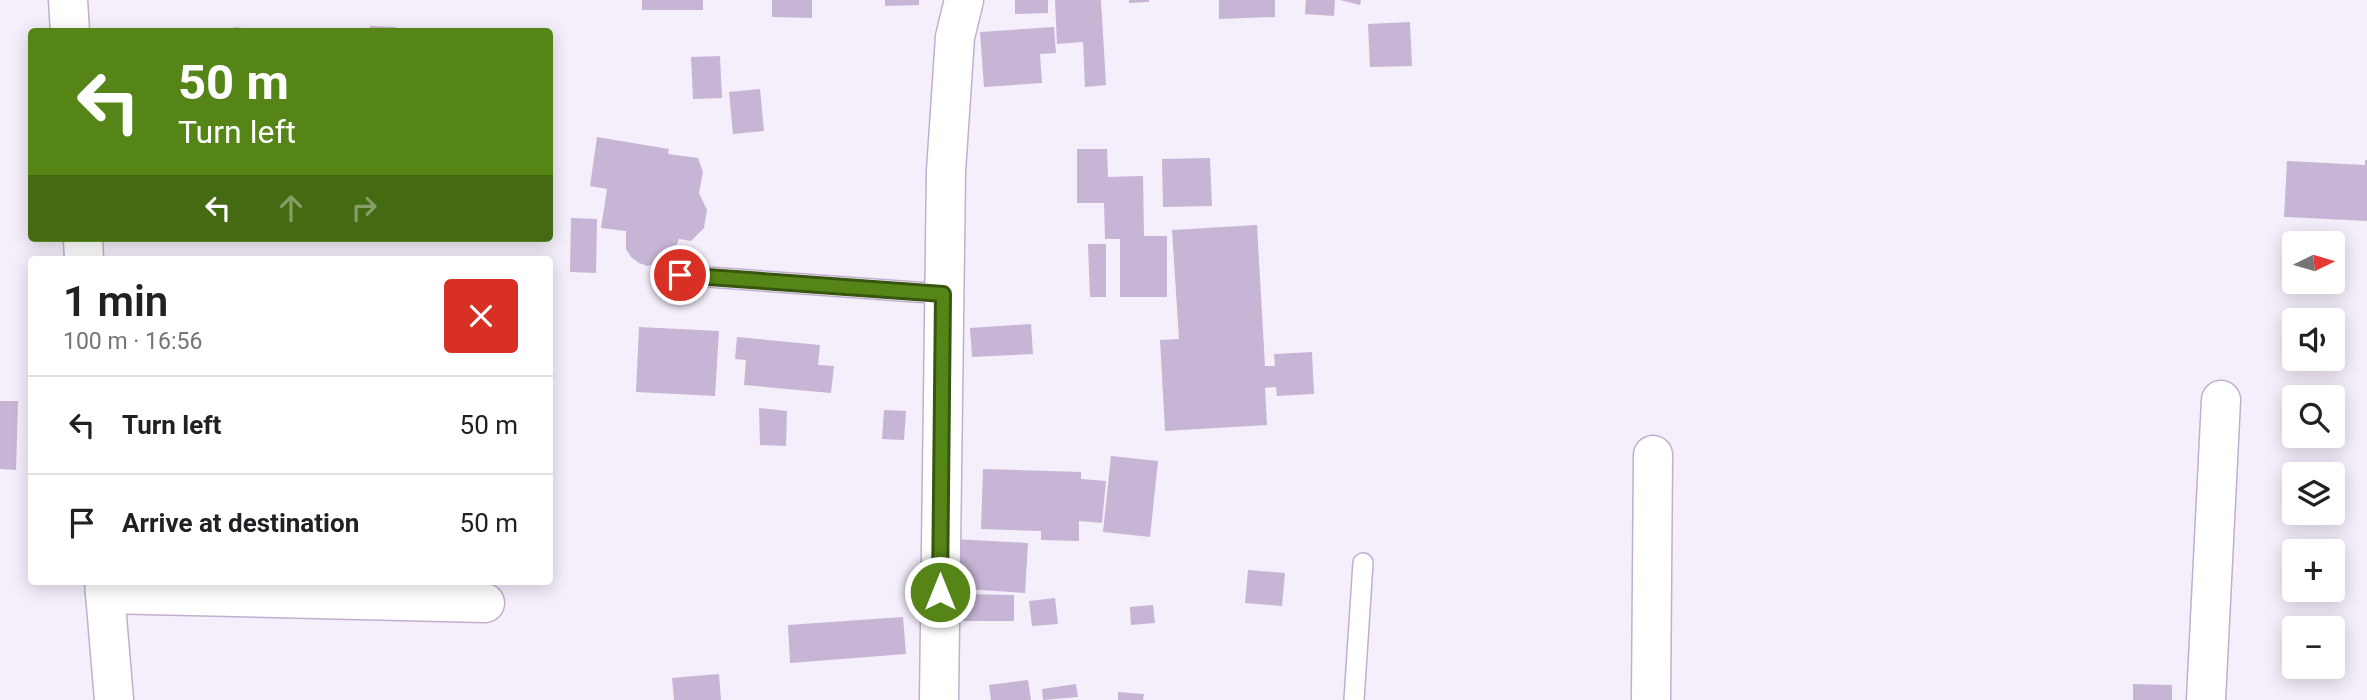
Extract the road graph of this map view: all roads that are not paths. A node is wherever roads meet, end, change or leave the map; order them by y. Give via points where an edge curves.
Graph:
1 (68, 0) edge
2 (964, 0) edge
3 (70, 28) edge
4 (680, 275) dead end
5 (943, 294) junction
6 (2221, 400) dead end
7 (1653, 455) dead end
8 (1363, 564) dead end
9 (105, 588) edge
10 (485, 603) dead end
11 (114, 700) edge
12 (939, 700) edge
13 (1354, 700) edge
14 (1651, 700) edge
15 (2206, 700) edge

1 - 3 street
2 - 5 street via 955,37
4 - 5 lane
5 - 12 street
6 - 15 street
7 - 14 street
8 - 13 lane
9 - 10 street
9 - 11 street

